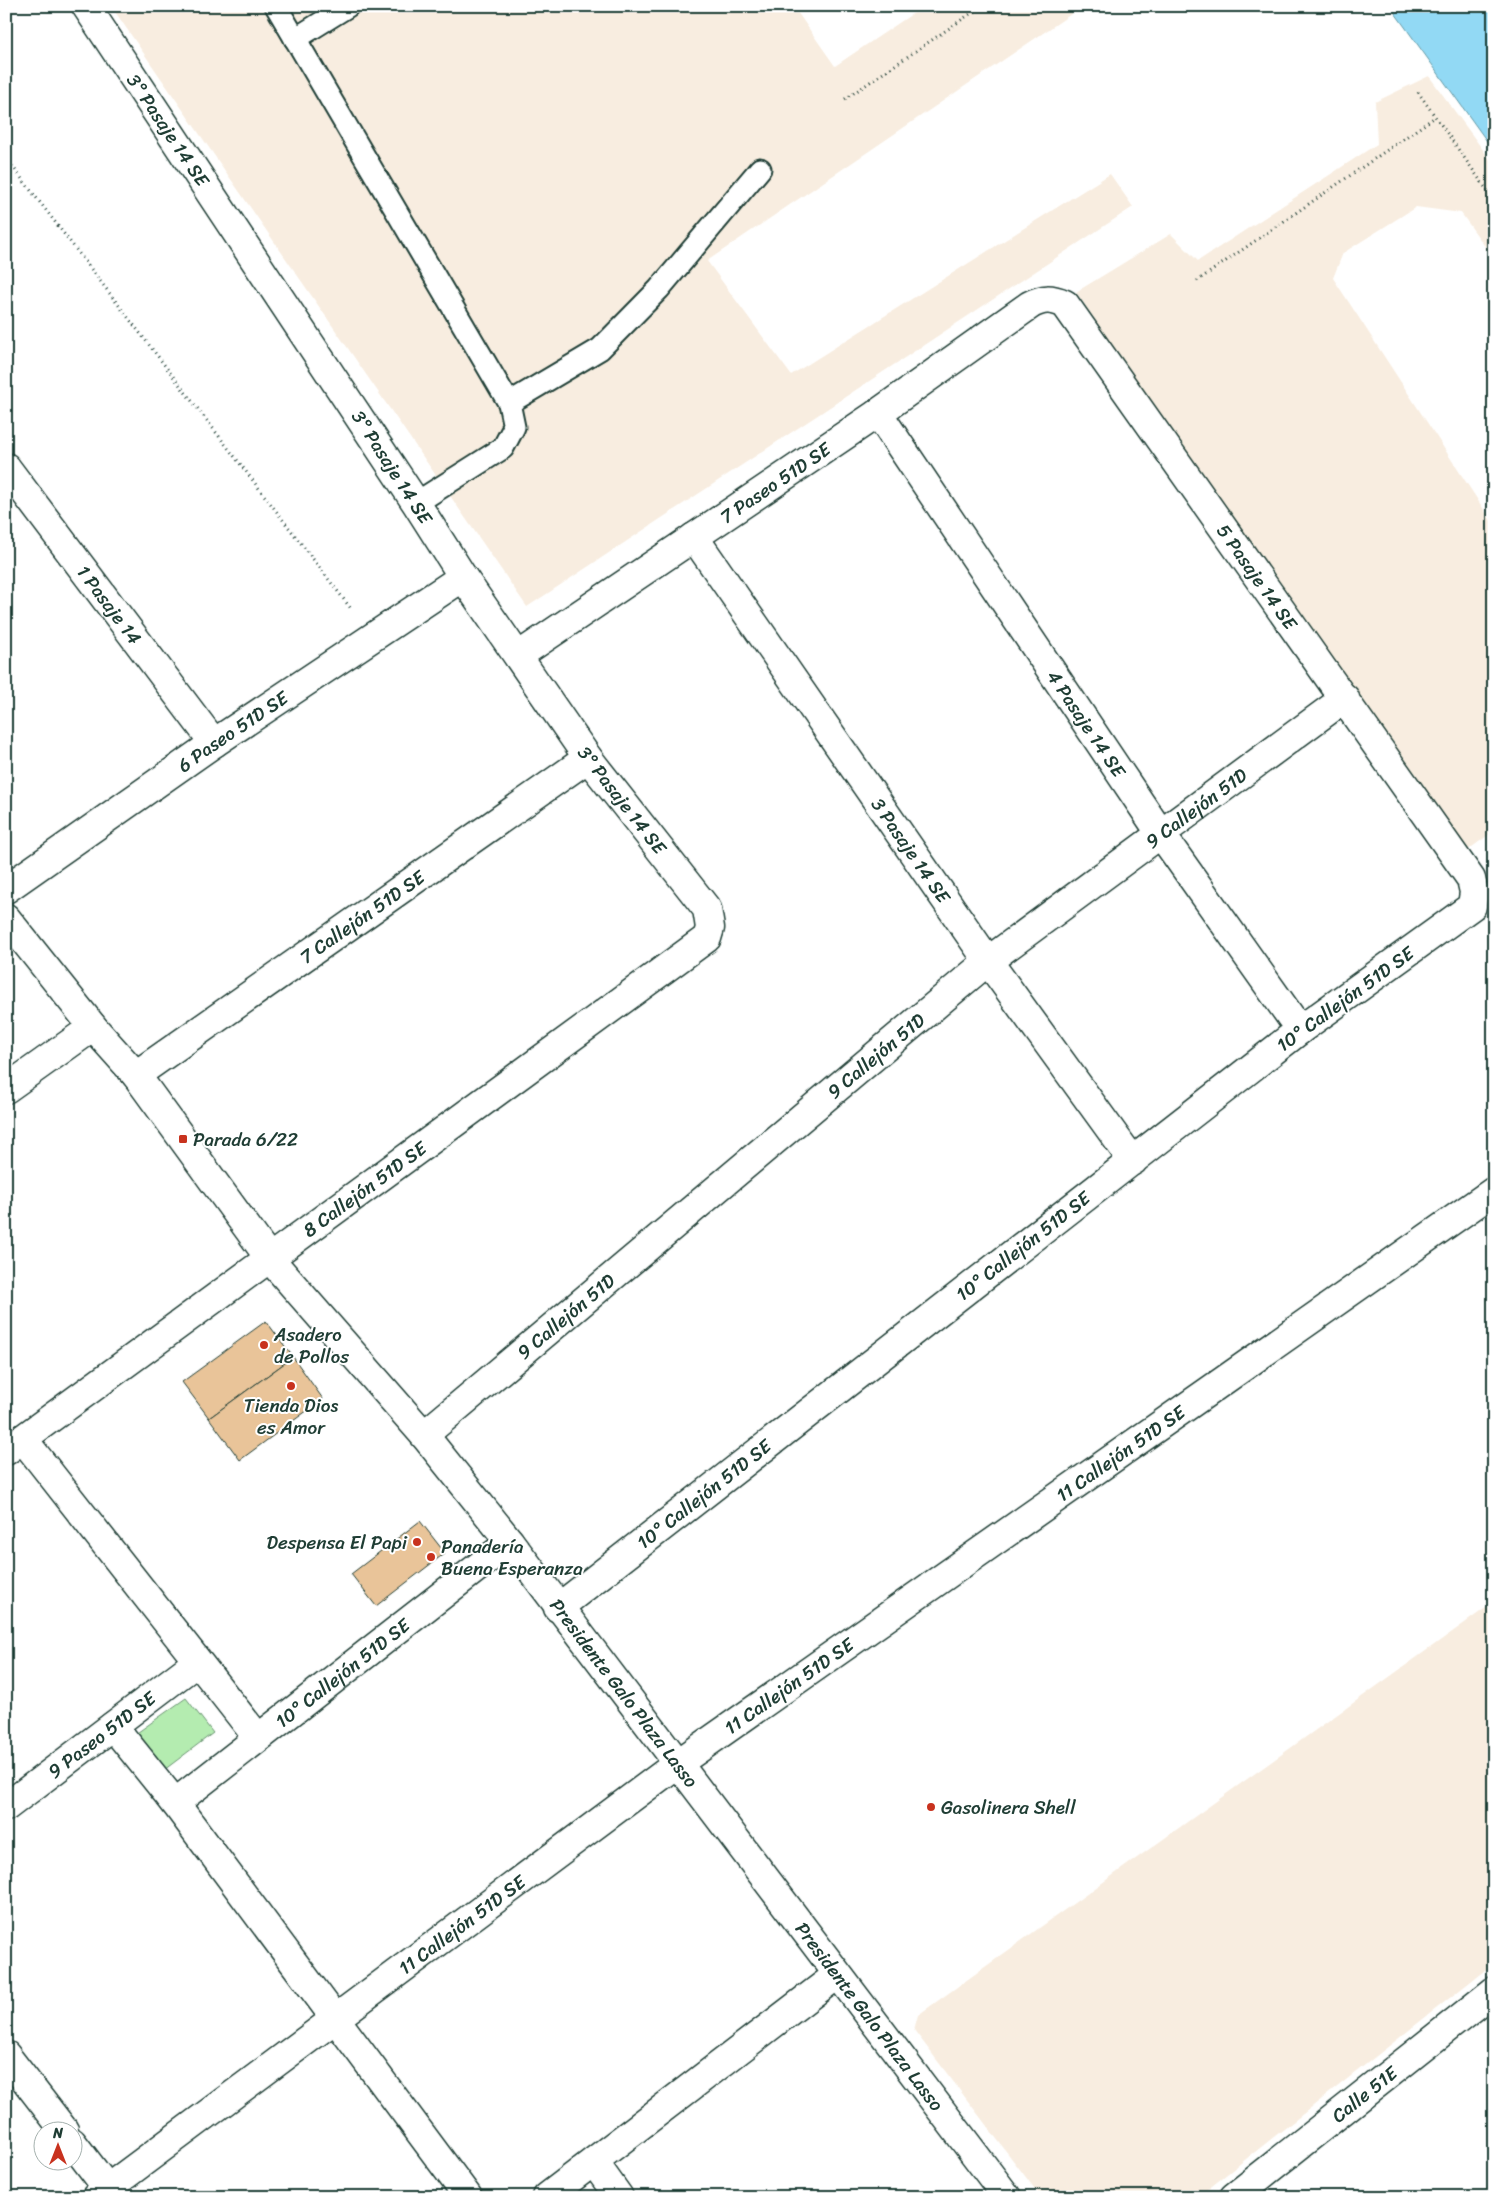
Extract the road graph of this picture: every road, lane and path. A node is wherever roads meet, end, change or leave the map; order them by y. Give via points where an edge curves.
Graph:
1 (86, 6) edge
2 (276, 6) edge
3 (348, 6) edge
4 (982, 6) edge
5 (295, 39) junction
6 (1418, 92) dead end
7 (845, 98) dead end
8 (1435, 117) junction
9 (6, 158) edge
10 (760, 169) dead end
11 (1494, 200) edge
12 (1197, 281) dead end
13 (1030, 305) joint
14 (509, 403) junction
15 (878, 413) junction
16 (6, 467) edge
17 (416, 503) junction
18 (694, 536) junction
19 (463, 577) junction
20 (371, 636) junction
21 (518, 656) junction
22 (1345, 698) junction
23 (214, 743) junction
24 (588, 758) junction
25 (1161, 834) junction
26 (1471, 879) joint
27 (6, 889) edge
28 (6, 918) edge
29 (710, 919) joint
30 (988, 961) junction
31 (93, 1026) junction
32 (1300, 1030) junction
33 (136, 1075) junction
34 (6, 1089) edge
35 (1133, 1161) junction
36 (1494, 1191) edge
37 (270, 1259) junction
38 (424, 1435) junction
39 (15, 1445) edge
40 (510, 1542) junction
41 (558, 1608) junction
42 (197, 1662) junction
43 (113, 1726) junction
44 (258, 1738) junction
45 (677, 1764) junction
46 (175, 1803) junction
47 (6, 1807) edge
48 (836, 1975) junction
49 (1494, 1990) edge
50 (334, 2020) junction
51 (6, 2055) edge
52 (56, 2120) edge
53 (82, 2157) edge
54 (594, 2162) junction
55 (106, 2194) edge
56 (468, 2197) edge
57 (547, 2197) edge
58 (619, 2197) edge
59 (1007, 2197) edge
60 (1234, 2197) edge

1 - 17 street, 3° Pasaje 14 SE
2 - 5 lane
3 - 5 lane
4 - 7 path
5 - 14 lane
6 - 8 path
8 - 11 path
8 - 12 path
9 - 20 path
10 - 14 lane via 659,289 600,348
13 - 15 street, 7 Paseo 51D SE
13 - 22 street, 5 Pasaje 14 SE via 1053,299 1065,304
14 - 17 lane via 514,428 503,448
15 - 18 street, 7 Paseo 51D SE
15 - 25 street, 4 Pasaje 14 SE
16 - 23 street, 1 Pasaje 14
17 - 19 street, 3° Pasaje 14 SE
18 - 21 street, 7 Paseo 51D SE
18 - 30 street, 3 Pasaje 14 SE
19 - 20 street, 6 Paseo 51D SE
19 - 21 street, 3° Pasaje 14 SE
20 - 23 street, 6 Paseo 51D SE
21 - 24 street, 3° Pasaje 14 SE
22 - 25 street, 9 Callejón 51D
22 - 26 street, 5 Pasaje 14 SE
23 - 27 street, 6 Paseo 51D SE
24 - 29 street, 3° Pasaje 14 SE via 707,909
24 - 33 street, 7 Callejón 51D SE
25 - 30 street, 9 Callejón 51D
25 - 32 street, 4 Pasaje 14 SE
26 - 32 street, 10° Callejón 51D SE via 1474,892 1472,906
28 - 31 street, Presidente Galo Plaza Lasso
29 - 37 street, 8 Callejón 51D SE via 707,938
30 - 35 street, 3 Pasaje 14 SE
30 - 38 street, 9 Callejón 51D
31 - 33 street, Presidente Galo Plaza Lasso
31 - 34 street
32 - 35 street, 10° Callejón 51D SE
33 - 37 street, Presidente Galo Plaza Lasso
35 - 41 street, 10° Callejón 51D SE
36 - 45 street, 11 Callejón 51D SE
37 - 38 street, Presidente Galo Plaza Lasso
37 - 39 street, 8 Callejón 51D SE
38 - 40 street, Presidente Galo Plaza Lasso
39 - 42 street
40 - 41 street, Presidente Galo Plaza Lasso
40 - 44 street, 10° Callejón 51D SE
41 - 45 street, Presidente Galo Plaza Lasso
42 - 43 street, 9 Paseo 51D SE
42 - 44 street
43 - 46 street
43 - 47 street, 9 Paseo 51D SE
44 - 46 street, 10° Callejón 51D SE
45 - 48 street, Presidente Galo Plaza Lasso
45 - 50 street, 11 Callejón 51D SE
46 - 50 street
48 - 54 street
48 - 59 street, Presidente Galo Plaza Lasso
49 - 60 street, Calle 51E
50 - 55 street, 11 Callejón 51D SE
50 - 56 street
51 - 52 street
53 - 55 street
54 - 57 street
54 - 58 street

